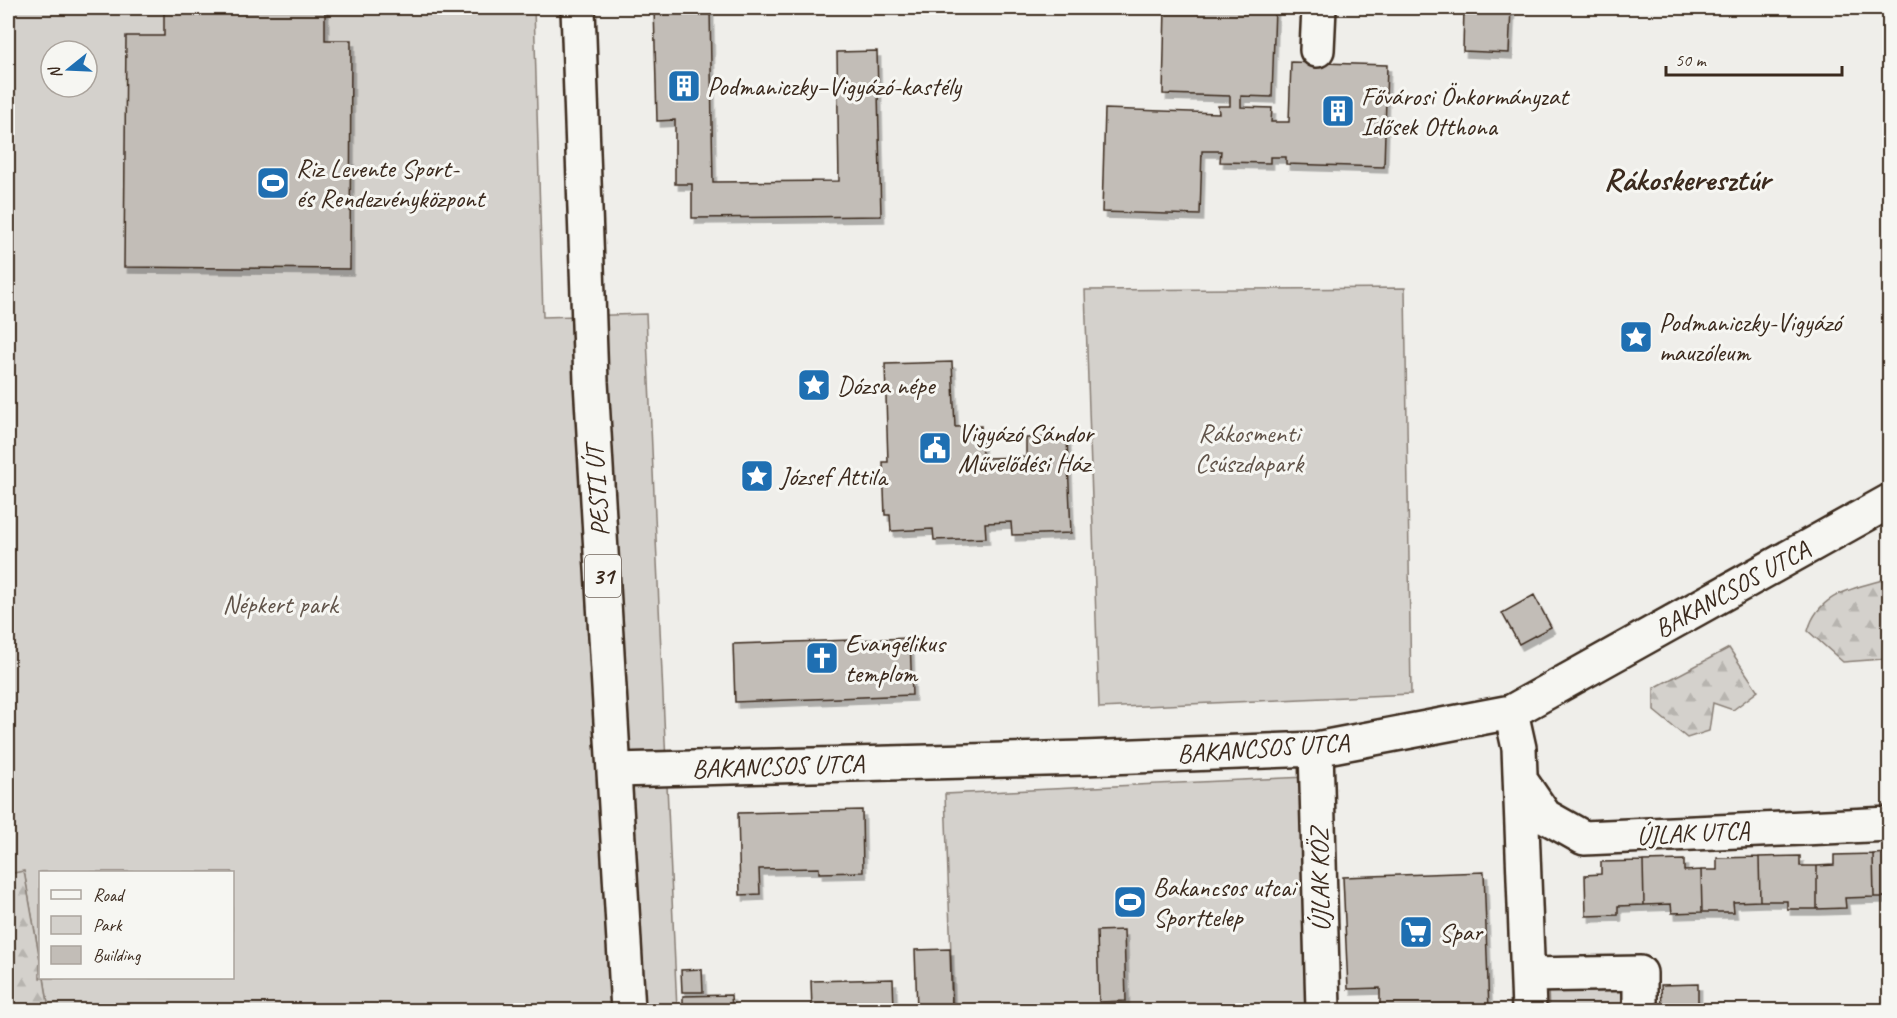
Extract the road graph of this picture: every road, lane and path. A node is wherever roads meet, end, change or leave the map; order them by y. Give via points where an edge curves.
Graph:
1 (578, 8) edge
2 (1318, 8) edge
3 (1317, 50) dead end
4 (1890, 501) edge
5 (1511, 712) junction
6 (1316, 749) junction
7 (615, 770) junction
8 (1521, 781) junction
9 (1890, 824) edge
10 (1528, 975) junction
11 (628, 1011) edge
12 (1323, 1011) edge
13 (1529, 1011) edge
14 (1640, 1011) edge

1 - 7 street, PESTI ÚT / 31 via 590,372
2 - 3 street
4 - 5 street, BAKANCSOS UTCA
5 - 6 street, BAKANCSOS UTCA
5 - 8 street
6 - 7 street, BAKANCSOS UTCA
6 - 12 street, ÚJLAK KÖZ
7 - 11 street, PESTI ÚT / 31
8 - 9 street, ÚJLAK UTCA via 1545,816 1584,838
8 - 10 street
10 - 13 street
10 - 14 street via 1640,973

